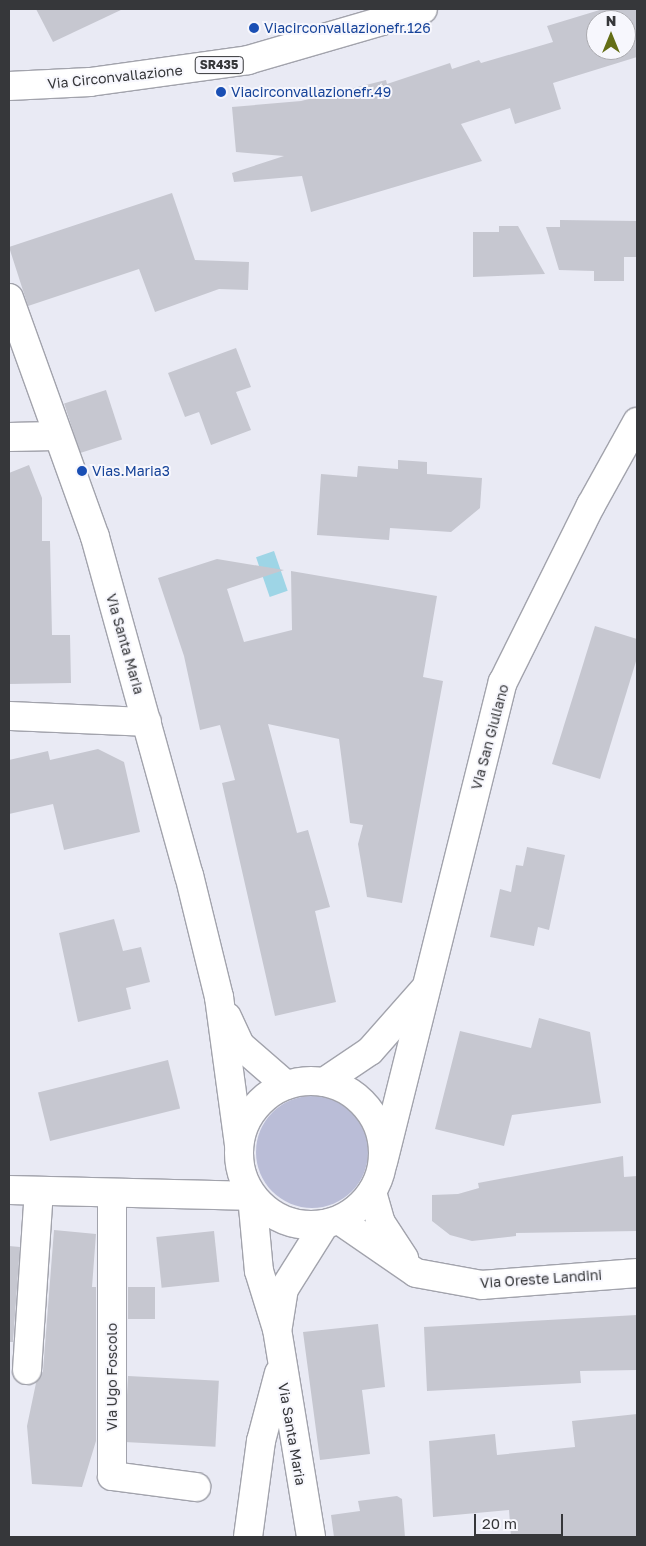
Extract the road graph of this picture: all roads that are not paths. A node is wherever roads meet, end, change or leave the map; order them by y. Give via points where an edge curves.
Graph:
1 (423, 9) edge
2 (9, 86) edge
3 (9, 298) edge
4 (637, 422) edge
5 (55, 436) junction
6 (9, 437) edge
7 (9, 716) edge
8 (147, 722) junction
9 (425, 988) junction
10 (219, 997) junction
11 (324, 1082) junction
12 (286, 1085) junction
13 (239, 1145) junction
14 (383, 1162) junction
15 (9, 1190) edge
16 (39, 1191) junction
17 (372, 1192) junction
18 (112, 1193) junction
19 (252, 1196) junction
20 (332, 1222) junction
21 (416, 1273) junction
22 (637, 1273) edge
23 (277, 1330) junction
24 (281, 1364) junction
25 (27, 1370) dead end
26 (196, 1487) dead end
27 (248, 1537) edge
28 (311, 1537) edge

1 - 2 main road, Via Circonvallazione / SR435 via 248,60 90,82
3 - 5 main road, Via Santa Maria
4 - 9 main road, Via San Giuliano via 590,505 503,682
5 - 6 main road
5 - 8 main road, Via Santa Maria via 95,537
7 - 8 main road
8 - 10 main road, Via Santa Maria
9 - 11 main road via 376,1046
9 - 14 main road, Via San Giuliano via 420,1028
10 - 12 main road via 240,1045
10 - 13 main road
11 - 12 main road
11 - 14 main road via 347,1091 367,1106 382,1136
12 - 13 main road via 257,1105
13 - 19 main road via 241,1172
14 - 17 main road
15 - 16 main road
16 - 18 main road
16 - 25 main road
17 - 20 main road
17 - 21 main road via 386,1232
18 - 19 main road
18 - 26 main road, Via Ugo Foscolo via 112,1476
19 - 20 main road via 284,1221
19 - 23 main road via 259,1271
20 - 21 main road, Via Oreste Landini
20 - 23 main road via 284,1289
21 - 22 main road, Via Oreste Landini via 482,1285
23 - 24 main road, Via Santa Maria
24 - 27 main road via 261,1441
24 - 28 main road, Via Santa Maria

